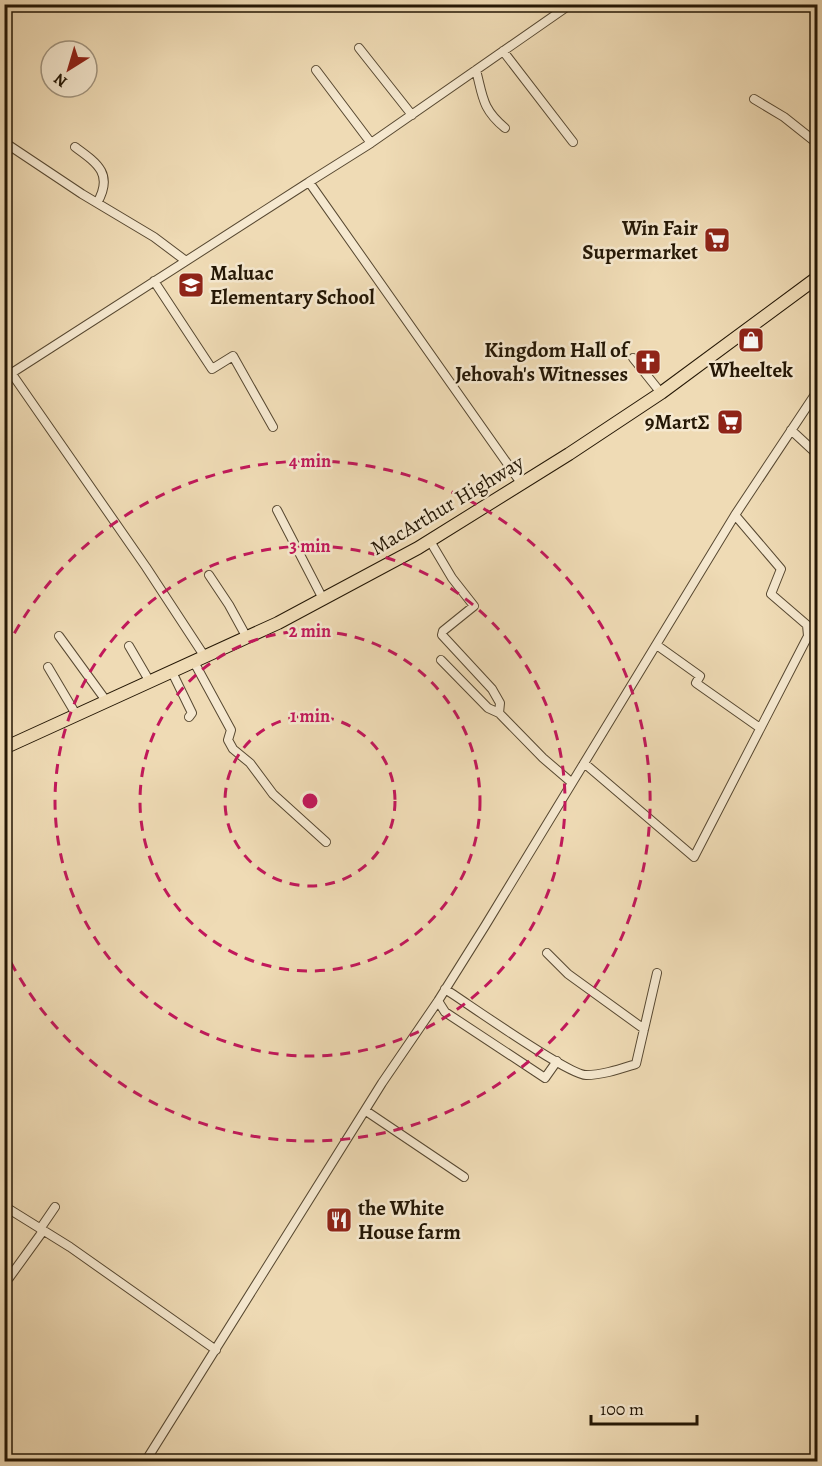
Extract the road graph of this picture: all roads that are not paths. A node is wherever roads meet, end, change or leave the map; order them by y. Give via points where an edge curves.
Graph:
1 (571, 4) edge
2 (359, 48) dead end
3 (503, 51) junction
4 (316, 70) dead end
5 (476, 70) junction
6 (754, 99) dead end
7 (411, 115) junction
8 (505, 128) dead end
9 (4, 142) edge
10 (573, 142) dead end
11 (371, 143) junction
12 (818, 144) edge
13 (75, 147) dead end
14 (309, 182) junction
15 (98, 203) junction
16 (186, 261) junction
17 (818, 277) edge
18 (154, 281) junction
19 (633, 358) dead end
20 (8, 376) edge
21 (818, 390) edge
22 (661, 393) junction
23 (273, 427) dead end
24 (791, 430) junction
25 (818, 455) edge
26 (521, 483) junction
27 (277, 510) dead end
28 (735, 515) junction
29 (430, 541) junction
30 (209, 575) dead end
31 (322, 599) junction
32 (58, 636) dead end
33 (246, 636) junction
34 (129, 646) dead end
35 (658, 646) junction
36 (199, 659) junction
37 (441, 660) dead end
38 (48, 667) dead end
39 (172, 672) junction
40 (150, 682) junction
41 (107, 702) junction
42 (500, 713) junction
43 (77, 716) junction
44 (189, 717) dead end
45 (760, 728) junction
46 (4, 748) edge
47 (584, 762) junction
48 (571, 782) junction
49 (326, 842) dead end
50 (547, 952) dead end
51 (657, 973) dead end
52 (445, 989) junction
53 (438, 1001) junction
54 (644, 1029) junction
55 (557, 1061) junction
56 (366, 1111) junction
57 (464, 1177) dead end
58 (4, 1206) edge
59 (55, 1208) dead end
60 (41, 1230) junction
61 (9, 1278) dead end
62 (216, 1350) junction
63 (145, 1461) edge

1 - 3 street
2 - 7 street
3 - 5 street
3 - 10 street
4 - 11 street
5 - 7 street
5 - 8 street via 487,110
6 - 12 street
7 - 11 street
9 - 15 street
11 - 14 street
13 - 15 street via 104,174
14 - 16 street
14 - 26 street
15 - 16 street
16 - 18 street
17 - 22 highway, MacArthur Highway
18 - 20 street
18 - 23 street via 212,369 233,356
19 - 22 street
20 - 36 street via 140,557
21 - 24 street
22 - 26 highway, MacArthur Highway
24 - 25 street
24 - 28 street
26 - 29 highway, MacArthur Highway
27 - 31 street
28 - 35 street
28 - 45 street via 782,569 771,594 807,625 808,636
29 - 31 highway, MacArthur Highway
29 - 42 street via 474,606 442,635 492,689
30 - 33 street
31 - 33 highway, MacArthur Highway
32 - 41 street
33 - 36 highway, MacArthur Highway
34 - 40 street
35 - 45 street via 700,676 696,682
35 - 47 street
36 - 39 highway, MacArthur Highway
36 - 49 street via 231,730 230,744 273,794
37 - 42 street via 488,708
38 - 43 street
39 - 40 highway, MacArthur Highway
39 - 44 street via 192,713
40 - 41 highway, MacArthur Highway
41 - 43 highway, MacArthur Highway
42 - 48 street
43 - 46 highway, MacArthur Highway
45 - 47 street via 694,857
47 - 48 street
48 - 52 street
50 - 54 street via 568,975
51 - 54 street
52 - 53 street
52 - 55 street
53 - 55 street via 445,1012 545,1078
53 - 56 street
54 - 55 street via 636,1064 584,1075
56 - 57 street
56 - 62 street
58 - 60 street
59 - 60 street
60 - 61 street
60 - 62 street
62 - 63 street

